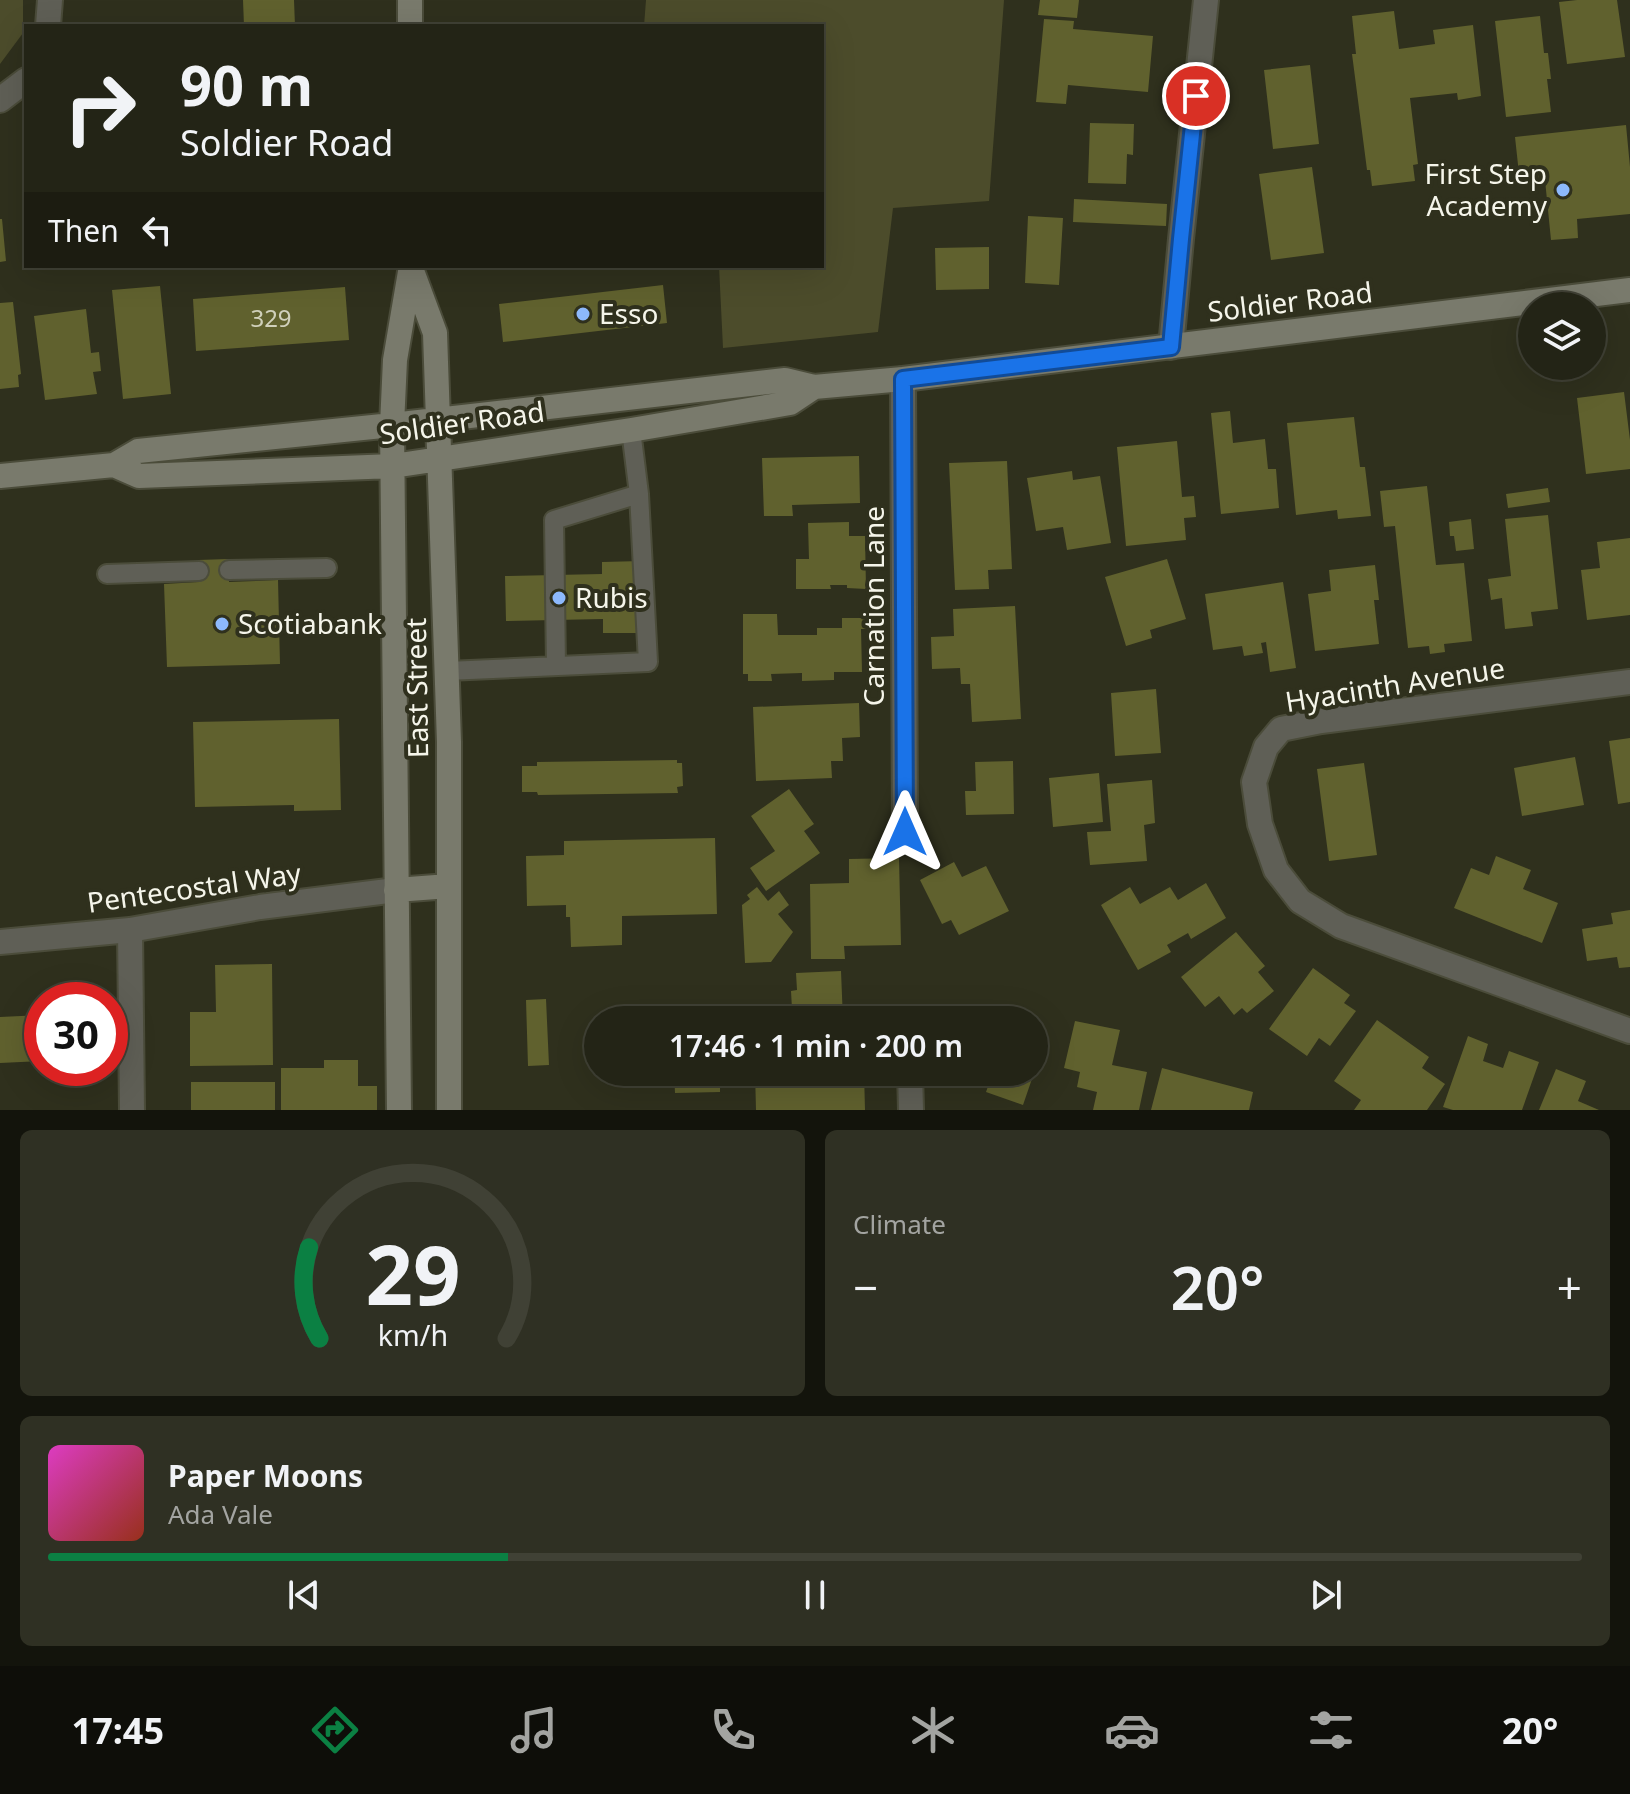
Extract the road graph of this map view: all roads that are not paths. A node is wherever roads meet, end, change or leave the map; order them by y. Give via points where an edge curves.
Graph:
1 (50, 0) edge
2 (410, 0) edge
3 (1211, 1) edge
4 (48, 24) edge
5 (410, 24) edge
6 (24, 84) edge
7 (0, 100) edge
8 (411, 268) edge
9 (411, 268) edge
10 (1630, 290) edge
11 (1171, 347) junction
12 (903, 379) junction
13 (814, 387) junction
14 (437, 420) junction
15 (392, 425) junction
16 (631, 430) junction
17 (440, 458) junction
18 (114, 465) junction
19 (393, 466) junction
20 (0, 476) edge
21 (639, 494) junction
22 (327, 568) dead end
23 (229, 570) dead end
24 (199, 571) dead end
25 (107, 574) dead end
26 (556, 666) junction
27 (447, 671) junction
28 (1630, 682) edge
29 (905, 832) dead end
30 (449, 886) junction
31 (396, 890) junction
32 (130, 930) junction
33 (0, 942) edge
34 (1630, 1031) edge
35 (910, 1086) edge
36 (132, 1110) edge
37 (399, 1110) edge
38 (449, 1110) edge
39 (911, 1110) edge

1 - 4 street
2 - 5 main road
3 - 11 street
6 - 7 street
8 - 14 main road, East Street via 435,333
9 - 15 main road, East Street via 395,360
10 - 11 main road, Soldier Road
11 - 12 main road, Soldier Road
12 - 13 main road, Soldier Road
12 - 29 street, Carnation Lane
13 - 14 main road, Soldier Road via 785,380
13 - 16 main road, Soldier Road via 790,403
14 - 15 main road, Soldier Road
14 - 17 main road, East Street
15 - 18 main road, Soldier Road via 138,451
15 - 19 main road, East Street
16 - 17 main road, Soldier Road
16 - 21 lane
17 - 19 main road, Soldier Road
17 - 27 main road, East Street
18 - 19 main road, Soldier Road via 139,476
18 - 20 main road, Soldier Road
19 - 31 main road, East Street
21 - 26 lane via 554,520
21 - 26 lane via 648,662
22 - 23 lane
24 - 25 lane
26 - 27 lane
27 - 30 main road, East Street
28 - 34 street, Hyacinth Avenue via 1281,729 1266,747 1254,782 1260,824 1276,870 1300,901 1341,926
30 - 31 main road
30 - 38 main road, East Street
31 - 32 street, Pentecostal Way
31 - 37 main road, East Street
32 - 33 street, Pentecostal Way
32 - 36 street
35 - 39 street

